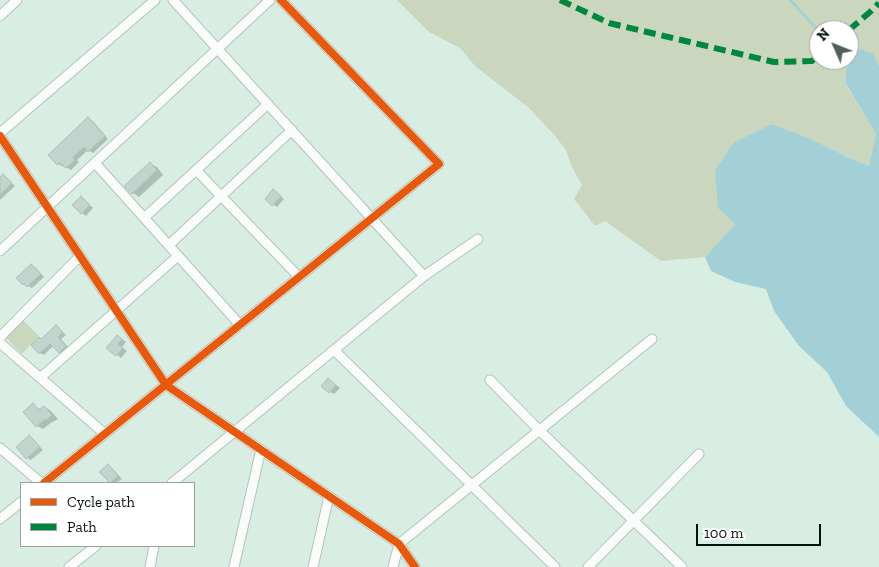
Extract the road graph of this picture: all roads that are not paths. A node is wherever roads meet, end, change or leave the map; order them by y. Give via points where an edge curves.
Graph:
1 (17, 0) edge
2 (155, 0) edge
3 (173, 0) edge
4 (270, 0) edge
5 (280, 0) edge
6 (0, 16) edge
7 (218, 49) junction
8 (268, 104) junction
9 (292, 130) junction
10 (1, 140) edge
11 (95, 163) junction
12 (196, 170) junction
13 (221, 196) junction
14 (47, 207) junction
15 (144, 218) junction
16 (372, 218) junction
17 (478, 239) dead end
18 (169, 246) junction
19 (0, 251) edge
20 (80, 256) junction
21 (178, 256) junction
22 (424, 276) junction
23 (299, 277) junction
24 (116, 310) junction
25 (240, 325) junction
26 (652, 339) dead end
27 (0, 341) edge
28 (334, 350) junction
29 (40, 378) junction
30 (490, 380) dead end
31 (166, 385) junction
32 (540, 430) junction
33 (235, 432) junction
34 (106, 434) junction
35 (0, 448) edge
36 (261, 450) junction
37 (699, 454) dead end
38 (42, 482) edge
39 (44, 482) edge
40 (173, 482) edge
41 (472, 485) junction
42 (329, 496) junction
43 (20, 503) edge
44 (0, 519) edge
45 (633, 520) junction
46 (399, 544) junction
47 (95, 547) edge
48 (154, 547) edge
49 (69, 567) edge
50 (150, 567) edge
51 (234, 567) edge
52 (313, 567) edge
53 (393, 567) edge
54 (415, 567) edge
55 (555, 567) edge
56 (588, 567) edge
57 (682, 567) edge

1 - 6 street
2 - 10 street
3 - 7 street
4 - 7 street
5 - 16 street via 439,164
7 - 8 street
7 - 11 street
8 - 9 street
8 - 12 street
9 - 13 street
9 - 16 street
10 - 14 street
11 - 14 street
11 - 15 street
12 - 13 street
12 - 15 street
13 - 18 street
13 - 23 street
14 - 19 street
14 - 20 street
15 - 18 street
16 - 22 street
16 - 23 street
17 - 22 street
18 - 21 street
20 - 24 street
20 - 27 street via 1,336
21 - 24 street
21 - 25 street
22 - 28 street
23 - 25 street
24 - 29 street
24 - 31 street
25 - 31 street
26 - 32 street
27 - 29 street
28 - 33 street
28 - 41 street
29 - 34 street
30 - 32 street
31 - 33 street
31 - 34 street
32 - 41 street
32 - 45 street
33 - 36 street
33 - 40 street
34 - 39 street
35 - 38 street
36 - 42 street
36 - 51 street
37 - 45 street
41 - 46 street
41 - 55 street
42 - 46 street
42 - 52 street
43 - 44 street
45 - 56 street
45 - 57 street
46 - 53 street
46 - 54 street
47 - 49 street
48 - 50 street

